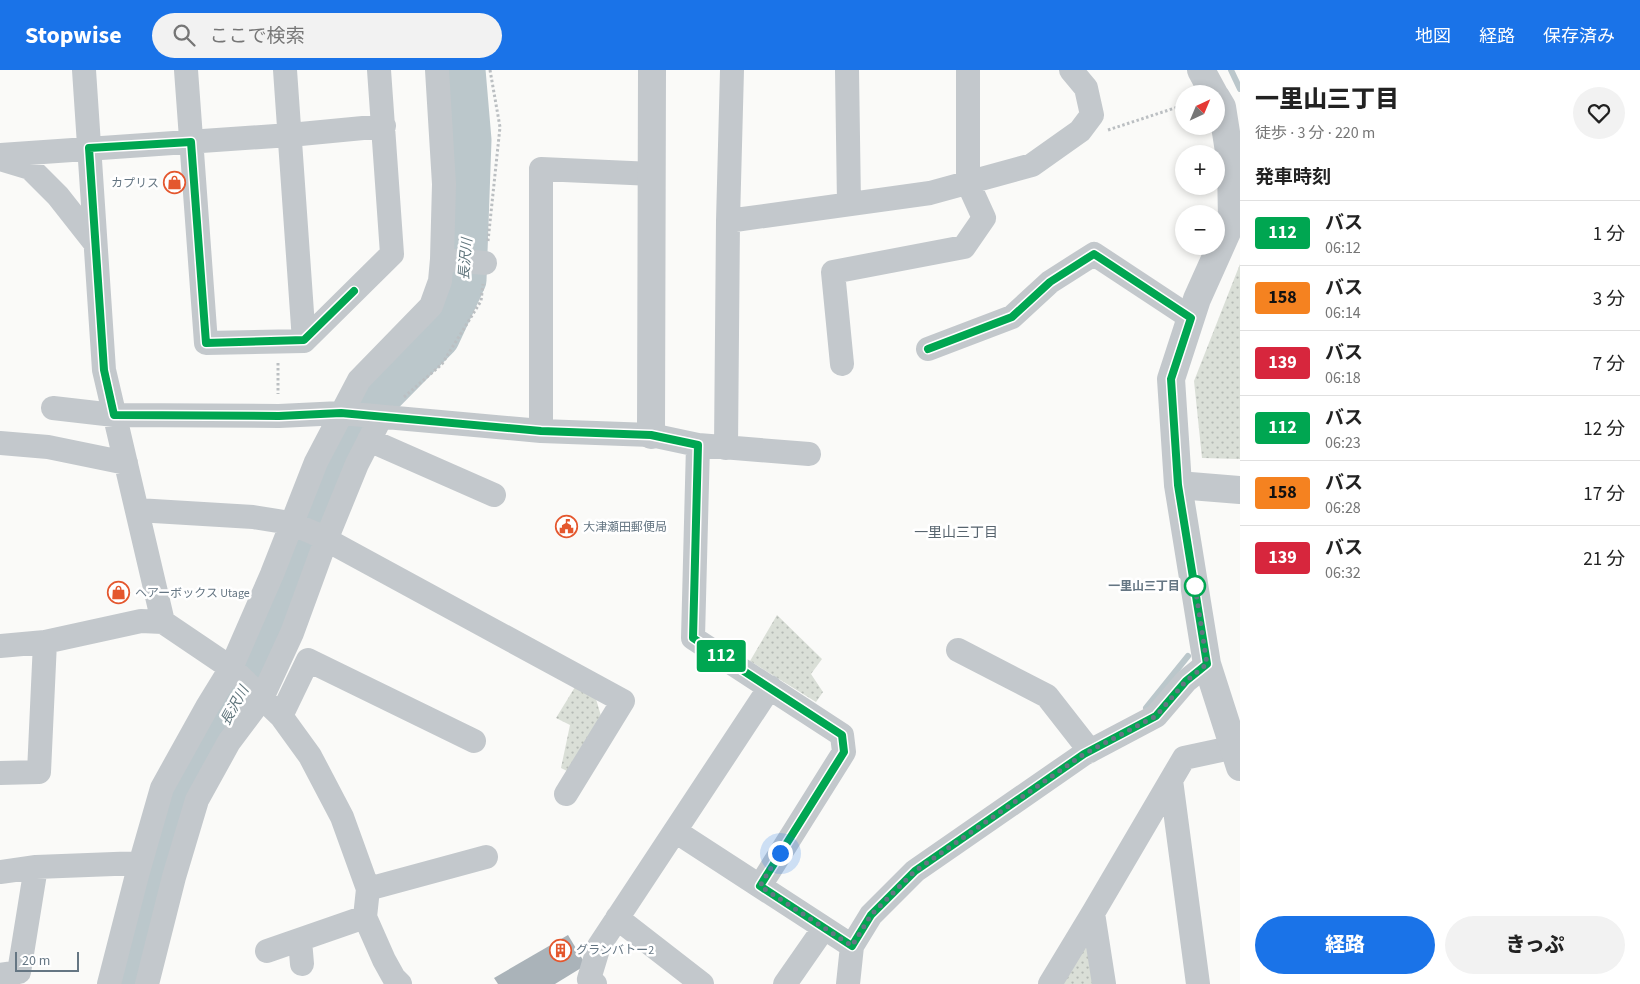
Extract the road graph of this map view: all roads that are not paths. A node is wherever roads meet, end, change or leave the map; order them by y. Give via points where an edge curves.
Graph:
1 (84, 70) edge
2 (186, 70) edge
3 (285, 70) edge
4 (380, 70) edge
5 (438, 70) edge
6 (652, 70) edge
7 (732, 70) edge
8 (847, 70) edge
9 (968, 70) edge
10 (1071, 70) edge
11 (1201, 70) edge
12 (1209, 85) edge
13 (384, 126) junction
14 (1225, 128) edge
15 (290, 135) junction
16 (191, 142) junction
17 (89, 148) junction
18 (0, 155) edge
19 (0, 159) edge
20 (653, 174) junction
21 (968, 183) junction
22 (849, 204) junction
23 (728, 221) junction
24 (96, 243) junction
25 (443, 259) junction
26 (484, 263) dead end
27 (1191, 318) junction
28 (304, 340) junction
29 (928, 349) dead end
30 (842, 364) dead end
31 (53, 408) dead end
32 (341, 413) junction
33 (114, 415) junction
34 (381, 417) junction
35 (541, 431) junction
36 (651, 435) junction
37 (369, 440) junction
38 (0, 442) edge
39 (698, 445) junction
40 (726, 448) junction
41 (809, 454) dead end
42 (126, 464) junction
43 (1178, 485) junction
44 (1240, 490) edge
45 (494, 495) dead end
46 (136, 510) junction
47 (290, 523) junction
48 (326, 540) junction
49 (163, 622) junction
50 (46, 642) junction
51 (0, 646) edge
52 (958, 650) dead end
53 (1207, 664) junction
54 (232, 668) junction
55 (770, 688) junction
56 (261, 697) junction
57 (281, 716) junction
58 (474, 741) dead end
59 (1090, 751) junction
60 (1238, 753) edge
61 (0, 773) edge
62 (1171, 780) junction
63 (566, 794) dead end
64 (675, 831) junction
65 (486, 857) dead end
66 (140, 863) junction
67 (36, 867) junction
68 (0, 872) edge
69 (760, 886) junction
70 (368, 889) junction
71 (1093, 913) junction
72 (365, 917) junction
73 (617, 918) junction
74 (824, 928) junction
75 (300, 940) junction
76 (852, 946) junction
77 (266, 951) dead end
78 (302, 964) dead end
79 (0, 976) edge
80 (109, 984) edge
81 (147, 984) edge
82 (400, 984) edge
83 (595, 984) edge
84 (702, 984) edge
85 (785, 984) edge
86 (848, 984) edge
87 (1050, 984) edge
88 (1104, 984) edge
89 (1198, 984) edge

1 - 17 street
2 - 16 street
3 - 15 street
4 - 13 street
5 - 25 street via 444,184
6 - 20 street
7 - 23 street
8 - 22 street
9 - 21 street
10 - 21 street via 1086,88 1092,115 1080,131 1032,165
11 - 12 street
13 - 15 street
13 - 28 street via 392,254
14 - 27 street via 1232,221
15 - 16 street
15 - 28 street
16 - 17 street
16 - 28 street via 206,343
17 - 18 street
17 - 24 street
19 - 24 street via 30,168 58,196
20 - 35 street via 541,169
20 - 36 street
21 - 22 street via 930,193
21 - 30 street via 984,218 964,247 833,272
22 - 23 street
23 - 40 street
24 - 33 street via 104,370
25 - 26 street
25 - 32 street via 440,281 431,306 359,380
27 - 29 street via 1094,254 1050,282 1012,317
27 - 43 street via 1171,379
31 - 33 street
32 - 33 street
32 - 34 street
32 - 47 street
33 - 42 street
34 - 35 street
34 - 37 street
35 - 36 street
36 - 39 street
37 - 45 street
37 - 48 street
38 - 42 street via 48,447
39 - 40 street
39 - 55 street via 693,638
40 - 41 street
42 - 46 street
43 - 44 street
43 - 53 street
46 - 47 street via 253,517
46 - 49 street
47 - 48 street
47 - 54 street
48 - 56 street via 292,633
48 - 63 street via 623,701
49 - 50 street via 141,622
49 - 54 street
50 - 51 street
50 - 61 street via 39,772
52 - 59 street via 1047,696
53 - 59 street via 1186,681 1156,716
53 - 60 street
54 - 56 street
54 - 66 street via 162,788
55 - 64 street
55 - 69 street via 842,735 844,752
56 - 57 street
56 - 81 street via 228,742 198,800
57 - 58 street via 308,660
57 - 70 street via 310,756 342,817
59 - 76 street via 915,871 871,915
60 - 62 street via 1184,758
62 - 71 street
62 - 89 street
64 - 69 street
64 - 73 street
65 - 70 street
66 - 67 street
66 - 80 street
67 - 68 street
67 - 79 street via 19,972
69 - 74 street
70 - 72 street
71 - 87 street
71 - 88 street
72 - 75 street
72 - 82 street via 384,960
73 - 83 street via 599,946 589,979
73 - 84 street
74 - 76 street
74 - 85 street
75 - 77 street
75 - 78 street
76 - 86 street

